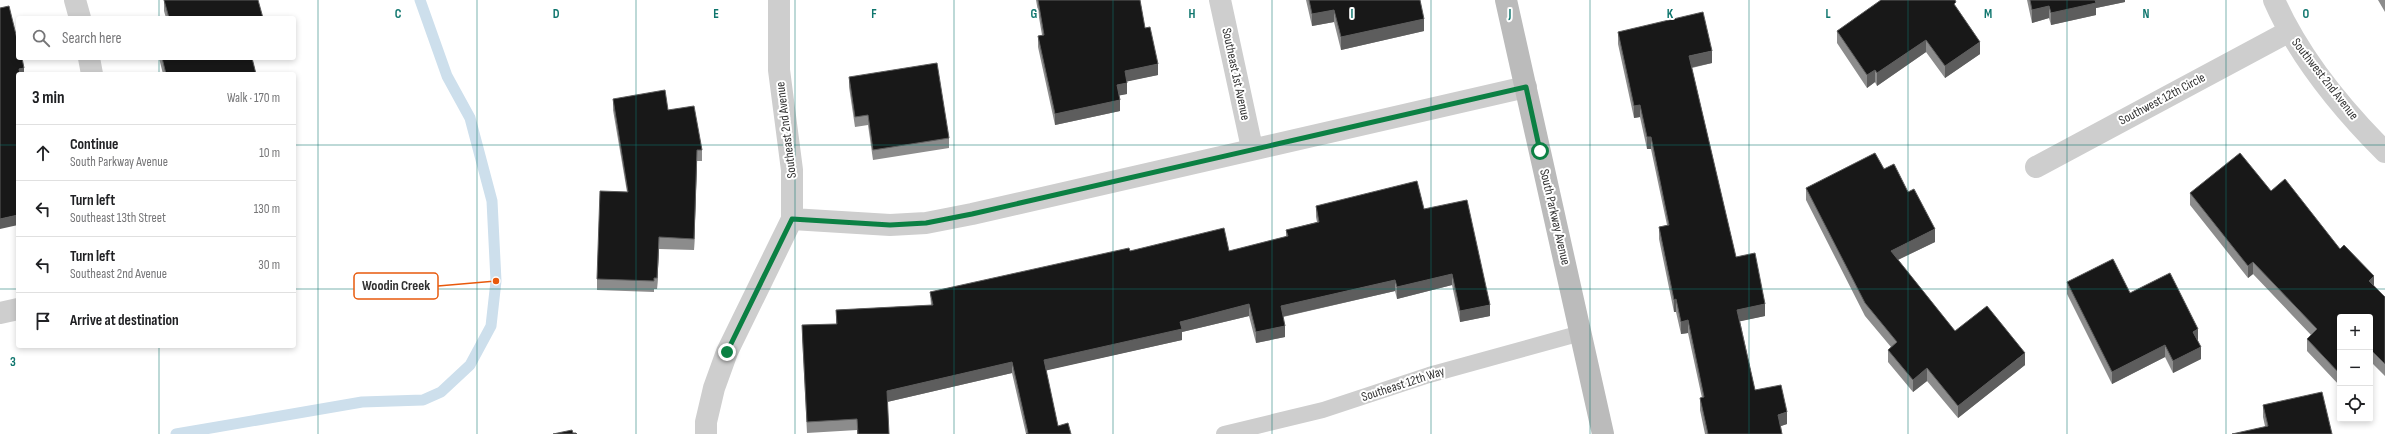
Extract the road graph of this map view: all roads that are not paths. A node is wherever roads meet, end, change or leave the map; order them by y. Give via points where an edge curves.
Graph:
1 (76, 0) edge
2 (779, 0) edge
3 (1220, 0) edge
4 (1506, 0) edge
5 (2274, 0) edge
6 (80, 16) edge
7 (2288, 32) junction
8 (89, 60) edge
9 (92, 72) edge
10 (1526, 87) junction
11 (1252, 148) junction
12 (2385, 152) edge
13 (2036, 167) dead end
14 (792, 219) junction
15 (16, 309) edge
16 (0, 313) edge
17 (1581, 333) junction
18 (706, 434) edge
19 (1224, 434) edge
20 (1603, 434) edge

1 - 6 street
2 - 14 street, Southeast 2nd Avenue via 778,70 792,170
3 - 11 street, Southeast 1st Avenue
4 - 10 main road, South Parkway Avenue
5 - 7 street, Southwest 2nd Avenue
7 - 12 street, Southwest 2nd Avenue via 2326,84
7 - 13 street, Southwest 12th Circle
8 - 9 street
10 - 11 street
10 - 17 main road, South Parkway Avenue
11 - 14 street via 926,223 890,225
14 - 18 street, Southeast 2nd Avenue via 727,352 714,388 706,422
15 - 16 street
17 - 19 lane, Southeast 12th Way via 1429,375 1323,410
17 - 20 main road, South Parkway Avenue

